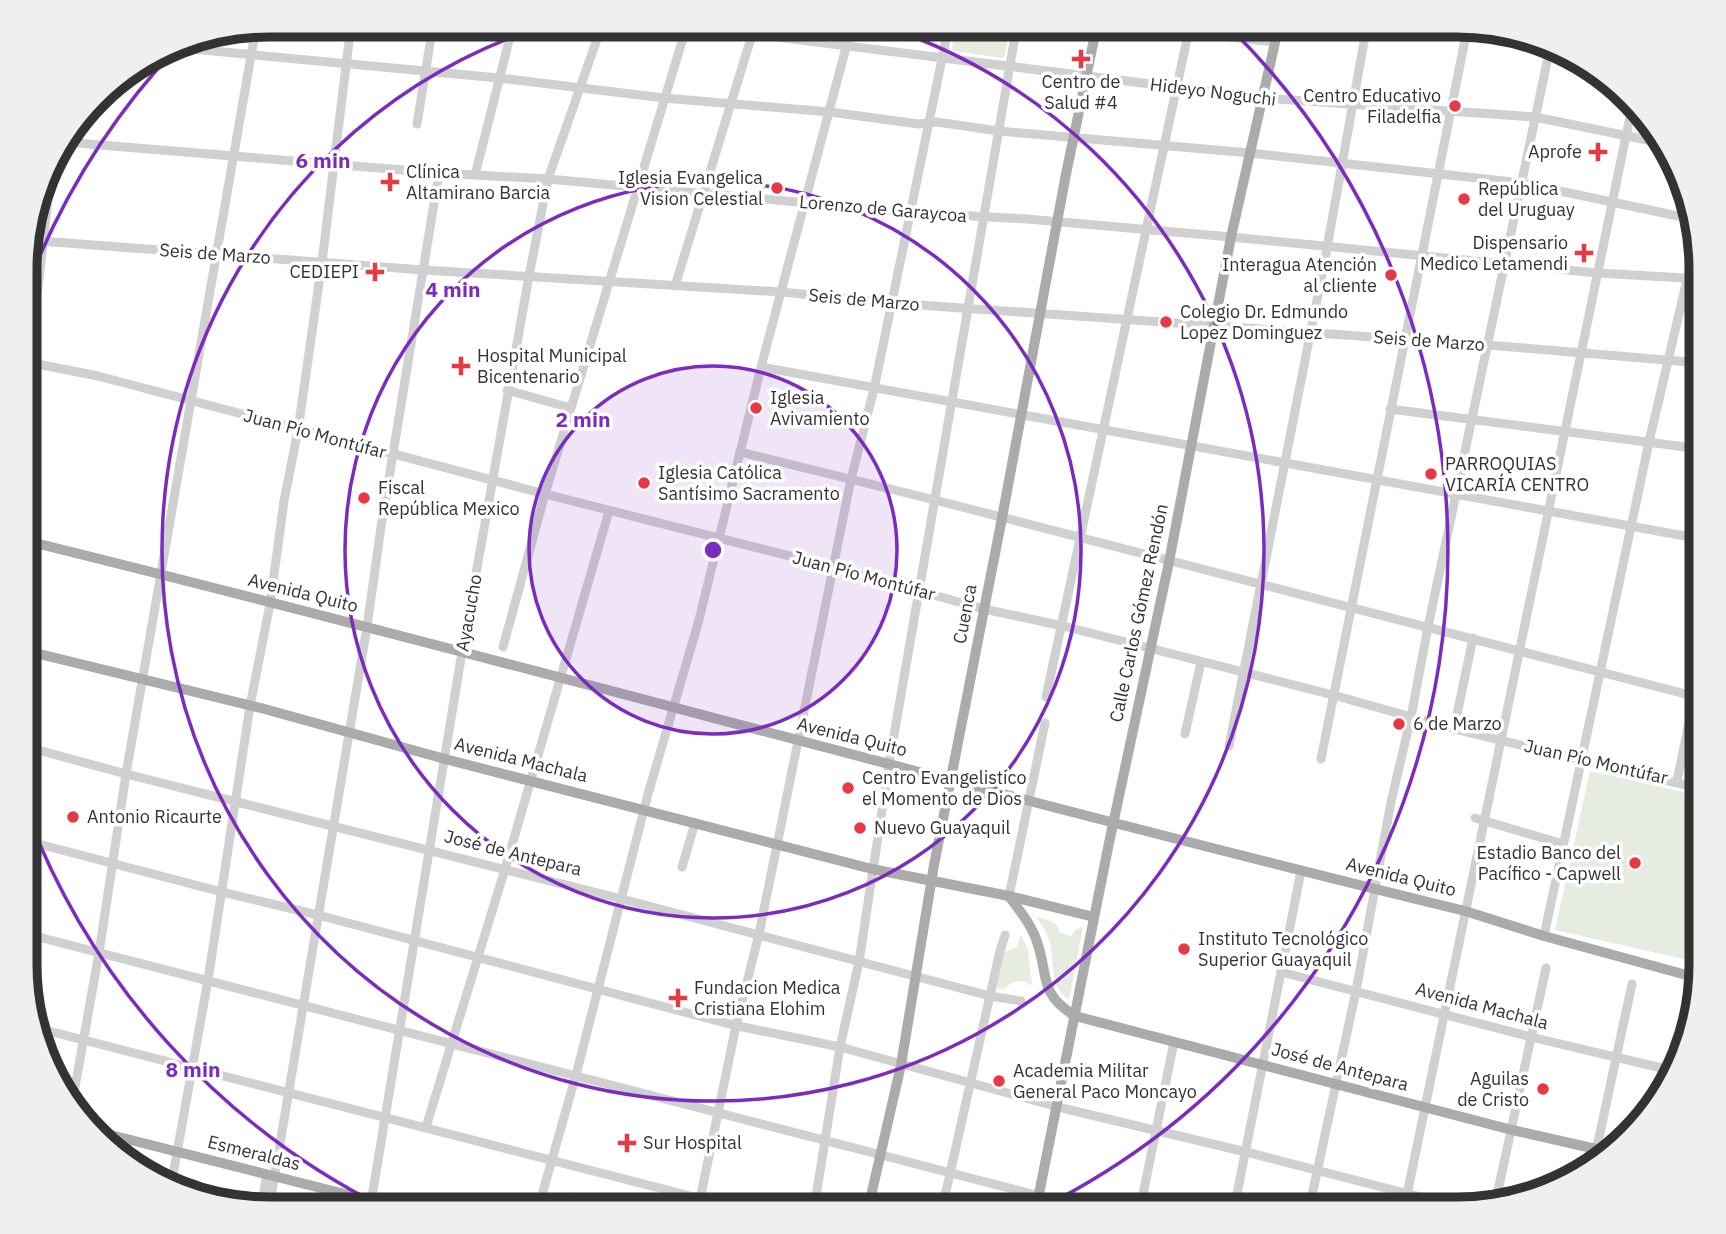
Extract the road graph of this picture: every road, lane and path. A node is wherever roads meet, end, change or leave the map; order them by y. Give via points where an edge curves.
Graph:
1 (254, 37) edge
2 (349, 37) edge
3 (431, 37) edge
4 (510, 37) edge
5 (597, 37) edge
6 (683, 37) edge
7 (752, 37) edge
8 (804, 37) edge
9 (849, 37) edge
10 (947, 37) edge
11 (1015, 37) edge
12 (1094, 37) edge
13 (1187, 37) edge
14 (1242, 37) edge
15 (1276, 37) edge
16 (1365, 37) edge
17 (1465, 37) edge
18 (1275, 42) junction
19 (847, 44) junction
20 (193, 50) edge
21 (1548, 55) edge
22 (251, 56) junction
23 (943, 58) junction
24 (345, 64) junction
25 (1010, 66) junction
26 (425, 71) junction
27 (1086, 76) junction
28 (499, 78) junction
29 (1177, 88) junction
30 (579, 89) junction
31 (664, 98) junction
32 (1262, 98) junction
33 (731, 104) junction
34 (1353, 106) junction
35 (1450, 111) junction
36 (830, 112) junction
37 (1631, 115) edge
38 (1535, 117) junction
39 (928, 123) junction
40 (416, 124) dead end
41 (999, 131) junction
42 (1627, 135) junction
43 (1074, 137) junction
44 (1651, 141) edge
45 (74, 143) edge
46 (1164, 147) junction
47 (1250, 153) junction
48 (233, 156) junction
49 (1343, 163) junction
50 (333, 165) junction
51 (439, 173) junction
52 (475, 175) junction
53 (1437, 175) junction
54 (548, 179) junction
55 (1522, 183) junction
56 (637, 188) junction
57 (703, 195) junction
58 (47, 201) edge
59 (1613, 201) junction
60 (805, 202) junction
61 (911, 212) junction
62 (984, 217) junction
63 (1683, 217) edge
64 (1057, 222) junction
65 (1147, 230) junction
66 (1231, 237) junction
67 (39, 241) edge
68 (42, 241) junction
69 (1327, 246) junction
70 (216, 254) junction
71 (1421, 256) junction
72 (322, 262) junction
73 (1505, 263) junction
74 (423, 270) junction
75 (1689, 273) edge
76 (1598, 274) junction
77 (529, 276) junction
78 (1688, 278) junction
79 (608, 283) junction
80 (37, 284) edge
81 (675, 286) junction
82 (782, 292) junction
83 (891, 303) junction
84 (968, 307) junction
85 (1041, 313) junction
86 (1128, 318) junction
87 (1214, 325) junction
88 (1310, 332) junction
89 (1404, 339) junction
90 (1488, 345) junction
91 (1581, 354) junction
92 (1669, 360) junction
93 (1689, 362) edge
94 (37, 364) edge
95 (761, 367) junction
96 (874, 389) junction
97 (507, 390) junction
98 (190, 402) junction
99 (952, 402) junction
100 (570, 408) junction
101 (1390, 409) junction
102 (1021, 414) junction
103 (1472, 420) junction
104 (1104, 429) junction
105 (298, 430) junction
106 (1565, 432) junction
107 (1649, 442) junction
108 (1191, 445) junction
109 (1689, 447) edge
110 (740, 452) junction
111 (392, 454) junction
112 (1284, 462) junction
113 (851, 479) junction
114 (1376, 479) junction
115 (492, 480) junction
116 (1456, 493) junction
117 (545, 494) junction
118 (935, 500) junction
119 (1549, 510) junction
120 (609, 511) junction
121 (1002, 518) junction
122 (1631, 526) junction
123 (719, 537) junction
124 (1689, 537) edge
125 (1081, 538) junction
126 (37, 544) edge
127 (1169, 562) junction
128 (833, 567) junction
129 (162, 575) junction
130 (1261, 585) junction
131 (919, 592) junction
132 (270, 604) junction
133 (1350, 608) junction
134 (984, 609) junction
135 (1063, 626) junction
136 (367, 627) junction
137 (1428, 627) junction
138 (1473, 638) junction
139 (503, 647) dead end
140 (1150, 649) junction
141 (1520, 651) junction
142 (462, 652) junction
143 (37, 654) edge
144 (1201, 662) junction
145 (1600, 672) junction
146 (1245, 673) junction
147 (561, 679) junction
148 (143, 680) junction
149 (1333, 695) junction
150 (1689, 695) edge
151 (1046, 697) dead end
152 (250, 706) junction
153 (672, 708) junction
154 (1411, 717) junction
155 (1045, 723) dead end
156 (1454, 729) junction
157 (348, 733) junction
158 (1689, 733) edge
159 (1185, 734) dead end
160 (1502, 740) junction
161 (797, 741) junction
162 (1229, 746) dead end
163 (37, 750) edge
164 (445, 759) junction
165 (1321, 759) dead end
166 (1581, 760) junction
167 (889, 764) junction
168 (126, 774) junction
169 (531, 780) junction
170 (951, 780) junction
171 (1677, 781) junction
172 (1689, 785) edge
173 (1028, 800) junction
174 (236, 802) junction
175 (644, 809) junction
176 (1480, 819) junction
177 (695, 822) junction
178 (1113, 822) junction
179 (333, 827) junction
180 (776, 843) junction
181 (37, 844) edge
182 (1563, 844) junction
183 (430, 850) junction
184 (113, 864) junction
185 (682, 867) dead end
186 (505, 869) junction
187 (872, 869) junction
188 (1301, 870) junction
189 (931, 880) junction
190 (1376, 889) junction
191 (222, 892) junction
192 (1009, 895) junction
193 (622, 899) junction
194 (1465, 911) junction
195 (318, 915) junction
196 (1094, 918) junction
197 (759, 934) junction
198 (1005, 935) dead end
199 (1544, 936) junction
200 (37, 937) edge
201 (414, 942) junction
202 (99, 953) junction
203 (478, 958) junction
204 (859, 962) junction
205 (1546, 968) dead end
206 (1668, 971) junction
207 (1689, 971) edge
208 (1281, 972) junction
209 (1689, 976) edge
210 (915, 977) junction
211 (208, 980) junction
212 (1632, 984) dead end
213 (598, 988) junction
214 (1356, 992) junction
215 (990, 996) junction
216 (1021, 1001) dead end
217 (302, 1004) junction
218 (1445, 1014) junction
219 (1075, 1016) junction
220 (736, 1026) junction
221 (400, 1029) junction
222 (47, 1031) edge
223 (1531, 1037) junction
224 (83, 1040) junction
225 (452, 1042) junction
226 (1174, 1042) junction
227 (840, 1046) junction
228 (1616, 1057) junction
229 (901, 1065) junction
230 (1262, 1065) junction
231 (193, 1068) junction
232 (1665, 1069) edge
233 (576, 1075) junction
234 (971, 1081) junction
235 (1335, 1083) junction
236 (74, 1091) edge
237 (289, 1092) junction
238 (1058, 1107) junction
239 (1426, 1107) junction
240 (719, 1114) junction
241 (386, 1117) junction
242 (426, 1127) junction
243 (1512, 1130) junction
244 (1155, 1132) junction
245 (112, 1136) edge
246 (826, 1140) junction
247 (119, 1143) edge
248 (1600, 1147) edge
249 (1246, 1152) junction
250 (1593, 1152) edge
251 (176, 1154) junction
252 (879, 1154) junction
253 (551, 1161) junction
254 (1318, 1171) junction
255 (950, 1172) junction
256 (173, 1176) edge
257 (271, 1178) junction
258 (1498, 1193) edge
259 (1408, 1194) junction
260 (1039, 1196) junction
261 (265, 1197) edge
262 (270, 1197) edge
263 (340, 1197) edge
264 (374, 1197) edge
265 (541, 1197) edge
266 (697, 1197) edge
267 (701, 1197) edge
268 (816, 1197) edge
269 (870, 1197) edge
270 (945, 1197) edge
271 (1043, 1197) edge
272 (1142, 1197) edge
273 (1237, 1197) edge
274 (1313, 1197) edge
275 (1407, 1197) edge
276 (1420, 1197) edge

1 - 22 street
2 - 24 street
3 - 26 street
4 - 28 street
5 - 30 street, Ayacucho
6 - 31 street
7 - 33 street
8 - 19 street, Hideyo Noguchi
9 - 19 street
10 - 23 street
11 - 25 street
12 - 27 main road, Cuenca
13 - 29 street
14 - 18 street
15 - 18 main road, Calle Carlos Gómez Rendón
16 - 34 street
17 - 35 street
18 - 32 main road, Calle Carlos Gómez Rendón
19 - 23 street, Hideyo Noguchi
19 - 36 street
20 - 22 street
21 - 38 street
22 - 24 street
22 - 48 street
23 - 25 street, Hideyo Noguchi
23 - 39 street
24 - 26 street
24 - 50 street
25 - 27 street, Hideyo Noguchi
25 - 41 street
26 - 28 street
26 - 40 street
27 - 29 street, Hideyo Noguchi
27 - 43 main road, Cuenca
28 - 30 street
28 - 52 street
29 - 32 street, Hideyo Noguchi
29 - 46 street
30 - 31 street
30 - 54 street, Ayacucho
31 - 33 street
31 - 56 street
32 - 34 street, Hideyo Noguchi
32 - 47 main road, Calle Carlos Gómez Rendón
33 - 36 street
33 - 57 street
34 - 35 street, Hideyo Noguchi
34 - 49 street
35 - 38 street, Hideyo Noguchi
35 - 53 street
36 - 39 street
36 - 60 street
37 - 42 street
38 - 42 street, Hideyo Noguchi
38 - 55 street
39 - 41 street
39 - 61 street
41 - 43 street
41 - 62 street
42 - 44 street, Hideyo Noguchi
42 - 59 street
43 - 46 street
43 - 64 main road, Cuenca
45 - 48 street, Lorenzo de Garaycoa
46 - 47 street
46 - 65 street
47 - 49 street
47 - 66 main road, Calle Carlos Gómez Rendón
48 - 50 street, Lorenzo de Garaycoa
48 - 70 street
49 - 53 street
49 - 69 street
50 - 51 street, Lorenzo de Garaycoa
50 - 72 street
51 - 52 street, Lorenzo de Garaycoa
51 - 74 street
52 - 54 street, Lorenzo de Garaycoa
53 - 55 street
53 - 71 street
54 - 56 street, Lorenzo de Garaycoa
54 - 77 street, Ayacucho
55 - 59 street
55 - 73 street
56 - 57 street, Lorenzo de Garaycoa
56 - 79 street
57 - 60 street, Lorenzo de Garaycoa
57 - 81 street
58 - 68 street
59 - 63 street
59 - 76 street
60 - 61 street, Lorenzo de Garaycoa
60 - 82 street
61 - 62 street, Lorenzo de Garaycoa
61 - 83 street
62 - 64 street, Lorenzo de Garaycoa
62 - 84 street
64 - 65 street, Lorenzo de Garaycoa
64 - 85 main road, Cuenca
65 - 66 street, Lorenzo de Garaycoa
65 - 86 street
66 - 69 street, Lorenzo de Garaycoa
66 - 87 main road, Calle Carlos Gómez Rendón
67 - 68 street, Seis de Marzo
68 - 70 street, Seis de Marzo
68 - 80 street
69 - 71 street, Lorenzo de Garaycoa
69 - 88 street
70 - 72 street, Seis de Marzo
70 - 98 street
71 - 73 street, Lorenzo de Garaycoa
71 - 89 street
72 - 74 street, Seis de Marzo
72 - 105 street
73 - 76 street, Lorenzo de Garaycoa
73 - 90 street
74 - 77 street, Seis de Marzo
74 - 111 street
75 - 78 street
76 - 78 street, Lorenzo de Garaycoa
76 - 91 street
77 - 79 street, Seis de Marzo
77 - 97 street, Ayacucho
78 - 92 street
79 - 81 street, Seis de Marzo
79 - 100 street
81 - 82 street, Seis de Marzo
82 - 83 street, Seis de Marzo
82 - 95 street
83 - 84 street, Seis de Marzo
83 - 96 street
84 - 85 street, Seis de Marzo
84 - 99 street
85 - 86 street, Seis de Marzo
85 - 102 main road, Cuenca
86 - 87 street, Seis de Marzo
86 - 104 street
87 - 88 street, Seis de Marzo
87 - 108 main road, Calle Carlos Gómez Rendón
88 - 89 street, Seis de Marzo
88 - 112 street
89 - 90 street, Seis de Marzo
89 - 101 street
90 - 91 street, Seis de Marzo
90 - 103 street
91 - 92 street, Seis de Marzo
91 - 106 street
92 - 93 street, Seis de Marzo
92 - 107 street
94 - 98 street, Juan Pío Montúfar
95 - 96 street
95 - 110 street
96 - 99 street
96 - 113 street
97 - 100 street
97 - 115 street, Ayacucho
98 - 105 street, Juan Pío Montúfar
98 - 129 street
99 - 102 street
99 - 118 street
100 - 117 street
101 - 103 street
101 - 114 street
102 - 104 street
102 - 121 main road, Cuenca
103 - 106 street
103 - 116 street
104 - 108 street
104 - 125 street
105 - 111 street, Juan Pío Montúfar
105 - 132 street
106 - 107 street
106 - 119 street
107 - 109 street
107 - 122 street
108 - 112 street
108 - 127 main road, Calle Carlos Gómez Rendón
110 - 113 street
110 - 123 street
111 - 115 street, Juan Pío Montúfar
111 - 136 street
112 - 114 street
112 - 130 street
113 - 118 street
113 - 128 street
114 - 116 street
114 - 133 street
115 - 117 street, Juan Pío Montúfar
115 - 142 street, Ayacucho
116 - 119 street
116 - 137 street
117 - 120 street, Juan Pío Montúfar
117 - 139 street
118 - 121 street
118 - 131 street
119 - 122 street
119 - 141 street
120 - 123 street, Juan Pío Montúfar
120 - 147 street
121 - 125 street
121 - 134 main road, Cuenca
122 - 124 street
122 - 145 street
123 - 128 street, Juan Pío Montúfar
123 - 153 street
125 - 127 street
125 - 135 street
126 - 129 main road, Avenida Quito
127 - 130 street
127 - 140 main road, Calle Carlos Gómez Rendón
128 - 131 street, Juan Pío Montúfar
128 - 161 street
129 - 132 main road, Avenida Quito
129 - 148 street
130 - 133 street
130 - 146 street
131 - 134 street, Juan Pío Montúfar
131 - 167 street
132 - 136 main road, Avenida Quito
132 - 152 street
133 - 137 street
133 - 149 street
134 - 135 street, Juan Pío Montúfar
134 - 170 main road, Cuenca
135 - 140 street, Juan Pío Montúfar
135 - 151 street
136 - 142 main road, Avenida Quito
136 - 157 street
137 - 138 street
137 - 154 street
138 - 141 street
138 - 156 street
140 - 144 street, Juan Pío Montúfar
140 - 178 main road, Calle Carlos Gómez Rendón
141 - 145 street
141 - 160 street
142 - 147 main road, Avenida Quito
142 - 164 street, Ayacucho
143 - 148 main road, Avenida Machala
144 - 146 street, Juan Pío Montúfar
144 - 159 street
145 - 150 street
145 - 166 street
146 - 149 street, Juan Pío Montúfar
146 - 162 street
147 - 153 main road, Avenida Quito
147 - 169 street
148 - 152 main road, Avenida Machala
148 - 168 street
149 - 154 street, Juan Pío Montúfar
149 - 165 street
152 - 157 main road, Avenida Machala
152 - 174 street
153 - 161 main road, Avenida Quito
153 - 175 street
154 - 156 street, Juan Pío Montúfar
154 - 190 street
155 - 173 street
156 - 160 street, Juan Pío Montúfar
157 - 164 main road, Avenida Machala
157 - 179 street
158 - 171 street
160 - 166 street, Juan Pío Montúfar
160 - 176 street
161 - 167 main road, Avenida Quito
161 - 180 street
163 - 168 street, José de Antepara
164 - 169 main road, Avenida Machala
164 - 183 street, Ayacucho
166 - 171 street, Juan Pío Montúfar
166 - 182 street
167 - 170 main road, Avenida Quito
167 - 187 street
168 - 174 street, José de Antepara
168 - 184 street
169 - 175 main road, Avenida Machala
169 - 186 street
170 - 173 main road, Avenida Quito
170 - 189 main road, Cuenca
171 - 172 street, Juan Pío Montúfar
173 - 178 main road, Avenida Quito
173 - 192 street
174 - 179 street, José de Antepara
174 - 191 street
175 - 177 main road, Avenida Machala
175 - 193 street
176 - 182 street
176 - 194 street
177 - 180 main road, Avenida Machala
177 - 185 street
178 - 188 main road, Avenida Quito
178 - 196 main road, Calle Carlos Gómez Rendón
179 - 183 street, José de Antepara
179 - 195 street
180 - 187 main road, Avenida Machala
180 - 197 street
181 - 184 street
182 - 199 street
183 - 186 street, José de Antepara
183 - 201 street, Ayacucho
184 - 191 street
184 - 202 street
186 - 193 street, José de Antepara
186 - 203 street
187 - 189 main road, Avenida Machala
187 - 204 street
188 - 190 main road, Avenida Quito
188 - 208 street
189 - 192 main road, Avenida Machala
189 - 210 main road, Cuenca
190 - 194 main road, Avenida Quito
190 - 214 street
191 - 195 street
191 - 211 street
192 - 196 main road, Avenida Machala
192 - 219 main road via 1034,932 1050,992
193 - 197 street, José de Antepara
193 - 213 street
194 - 199 main road, Avenida Quito
194 - 218 street
195 - 201 street
195 - 217 street
196 - 219 main road, Calle Carlos Gómez Rendón
197 - 204 street, José de Antepara
197 - 220 street
198 - 215 street
199 - 206 main road, Avenida Quito
200 - 202 street
201 - 203 street
201 - 221 street, Ayacucho
202 - 211 street
202 - 224 street
203 - 213 street
203 - 225 street
204 - 210 street, José de Antepara
204 - 227 street
205 - 223 street
206 - 207 main road, Avenida Quito
206 - 209 main road, Avenida Quito
208 - 214 street, Avenida Machala
208 - 230 street
210 - 215 street, José de Antepara
210 - 229 main road, Cuenca
211 - 217 street
211 - 231 street
212 - 228 street
213 - 220 street
213 - 233 street
214 - 218 street, Avenida Machala
214 - 235 street
215 - 216 street, José de Antepara
215 - 234 street
217 - 221 street
217 - 237 street
218 - 223 street, Avenida Machala
218 - 239 street
219 - 226 main road, José de Antepara
219 - 238 main road, Calle Carlos Gómez Rendón
220 - 227 street
220 - 240 street
221 - 225 street
221 - 241 street, Ayacucho
222 - 224 street
223 - 228 street, Avenida Machala
223 - 243 street
224 - 231 street
224 - 236 street
225 - 233 street
225 - 242 street
226 - 230 main road, José de Antepara
226 - 244 street
227 - 229 street
227 - 246 street
228 - 232 street, Avenida Machala
228 - 248 street
229 - 234 street
229 - 252 main road, Cuenca
230 - 235 main road, José de Antepara
230 - 249 street
231 - 237 street
231 - 251 street
233 - 240 street
233 - 253 street
234 - 238 street
234 - 255 street
235 - 239 main road, José de Antepara
235 - 254 street
237 - 241 street
237 - 257 street
238 - 244 street
238 - 260 main road, Calle Carlos Gómez Rendón
239 - 243 main road, José de Antepara
239 - 259 street
240 - 246 street
240 - 267 street
241 - 242 street
241 - 264 street, Ayacucho
242 - 253 street
243 - 250 main road, José de Antepara
243 - 258 street
244 - 249 street
244 - 272 street
245 - 251 main road, Esmeraldas
246 - 252 street
246 - 268 street
247 - 251 main road, Esmeraldas
249 - 254 street
249 - 273 street
251 - 256 street
251 - 257 main road, Esmeraldas
252 - 255 street
252 - 269 main road, Cuenca
253 - 265 street
253 - 266 street
254 - 259 street
254 - 274 street
255 - 260 street
255 - 270 street
257 - 261 street
257 - 262 street
257 - 263 main road, Esmeraldas
259 - 275 street
259 - 276 street
260 - 271 street

